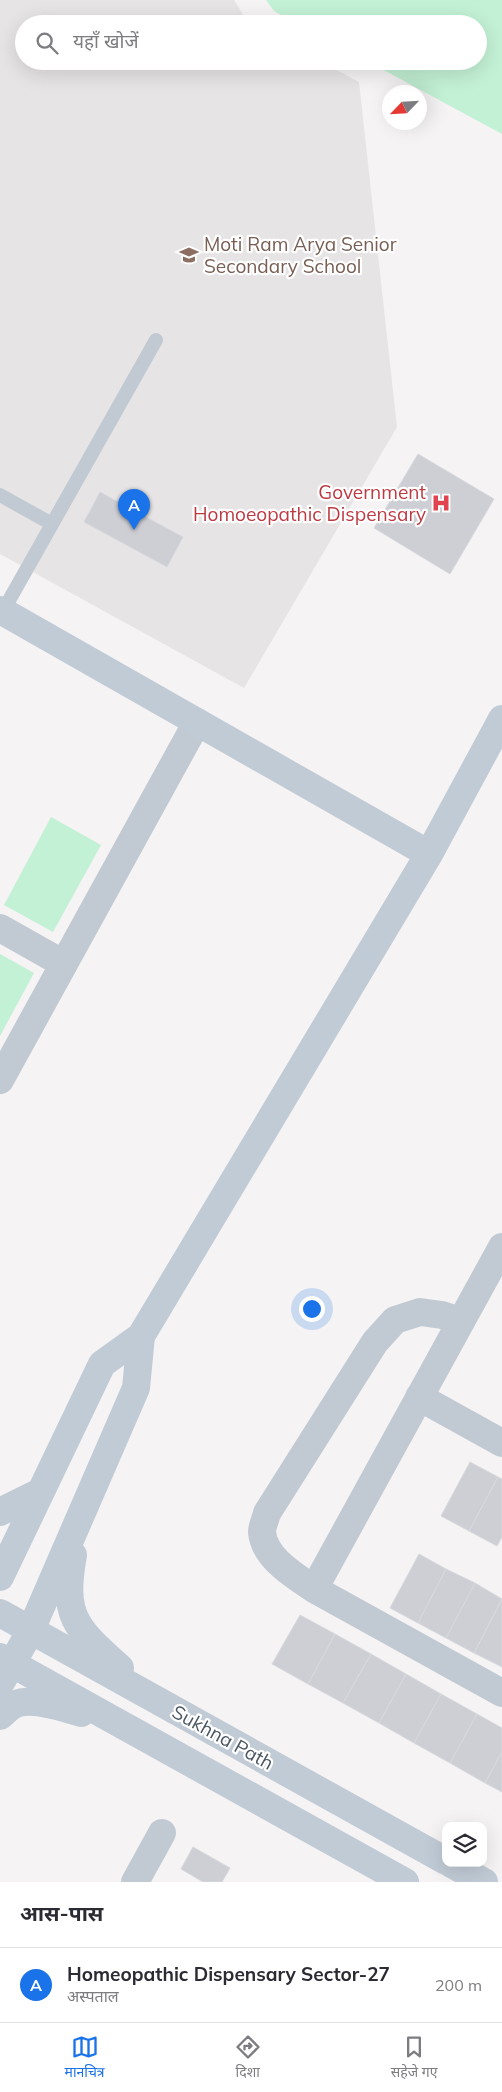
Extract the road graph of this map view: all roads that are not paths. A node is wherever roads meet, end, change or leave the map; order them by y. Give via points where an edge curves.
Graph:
1 (156, 340) dead end
2 (0, 495) edge
3 (52, 524) junction
4 (2, 611) edge
5 (502, 719) edge
6 (197, 722) junction
7 (429, 854) junction
8 (0, 928) edge
9 (64, 964) junction
10 (0, 1080) edge
11 (502, 1246) edge
12 (460, 1322) junction
13 (141, 1336) junction
14 (419, 1397) junction
15 (502, 1443) edge
16 (40, 1492) junction
17 (0, 1512) edge
18 (79, 1519) junction
19 (0, 1576) edge
20 (314, 1589) junction
21 (0, 1613) edge
22 (31, 1630) junction
23 (4, 1668) edge
24 (502, 1693) edge
25 (154, 1698) junction
26 (0, 1716) edge
27 (121, 1724) junction
28 (162, 1833) dead end
29 (442, 1859) edge
30 (457, 1867) edge
31 (135, 1882) edge
32 (405, 1882) edge
33 (484, 1882) edge

1 - 3 lane
2 - 3 lane
3 - 4 lane
4 - 6 street
5 - 7 street
6 - 7 street
6 - 9 street
7 - 13 street
8 - 9 street
9 - 10 street
11 - 12 street
12 - 14 street
12 - 20 street via 420,1312 395,1320 375,1342 267,1513 262,1532 268,1550 290,1572
13 - 16 street via 102,1364
13 - 18 street via 136,1388
14 - 15 street
14 - 20 street
16 - 17 street
16 - 19 street
18 - 22 street
18 - 25 street via 68,1591 76,1622 92,1642
20 - 24 street
21 - 22 street, Sukhna Path
22 - 23 street
22 - 25 street, Sukhna Path
23 - 27 street, Sukhna Path
25 - 29 street, Sukhna Path
26 - 27 street via 16,1704 31,1702 63,1707
27 - 32 street, Sukhna Path
28 - 31 street
30 - 33 street

